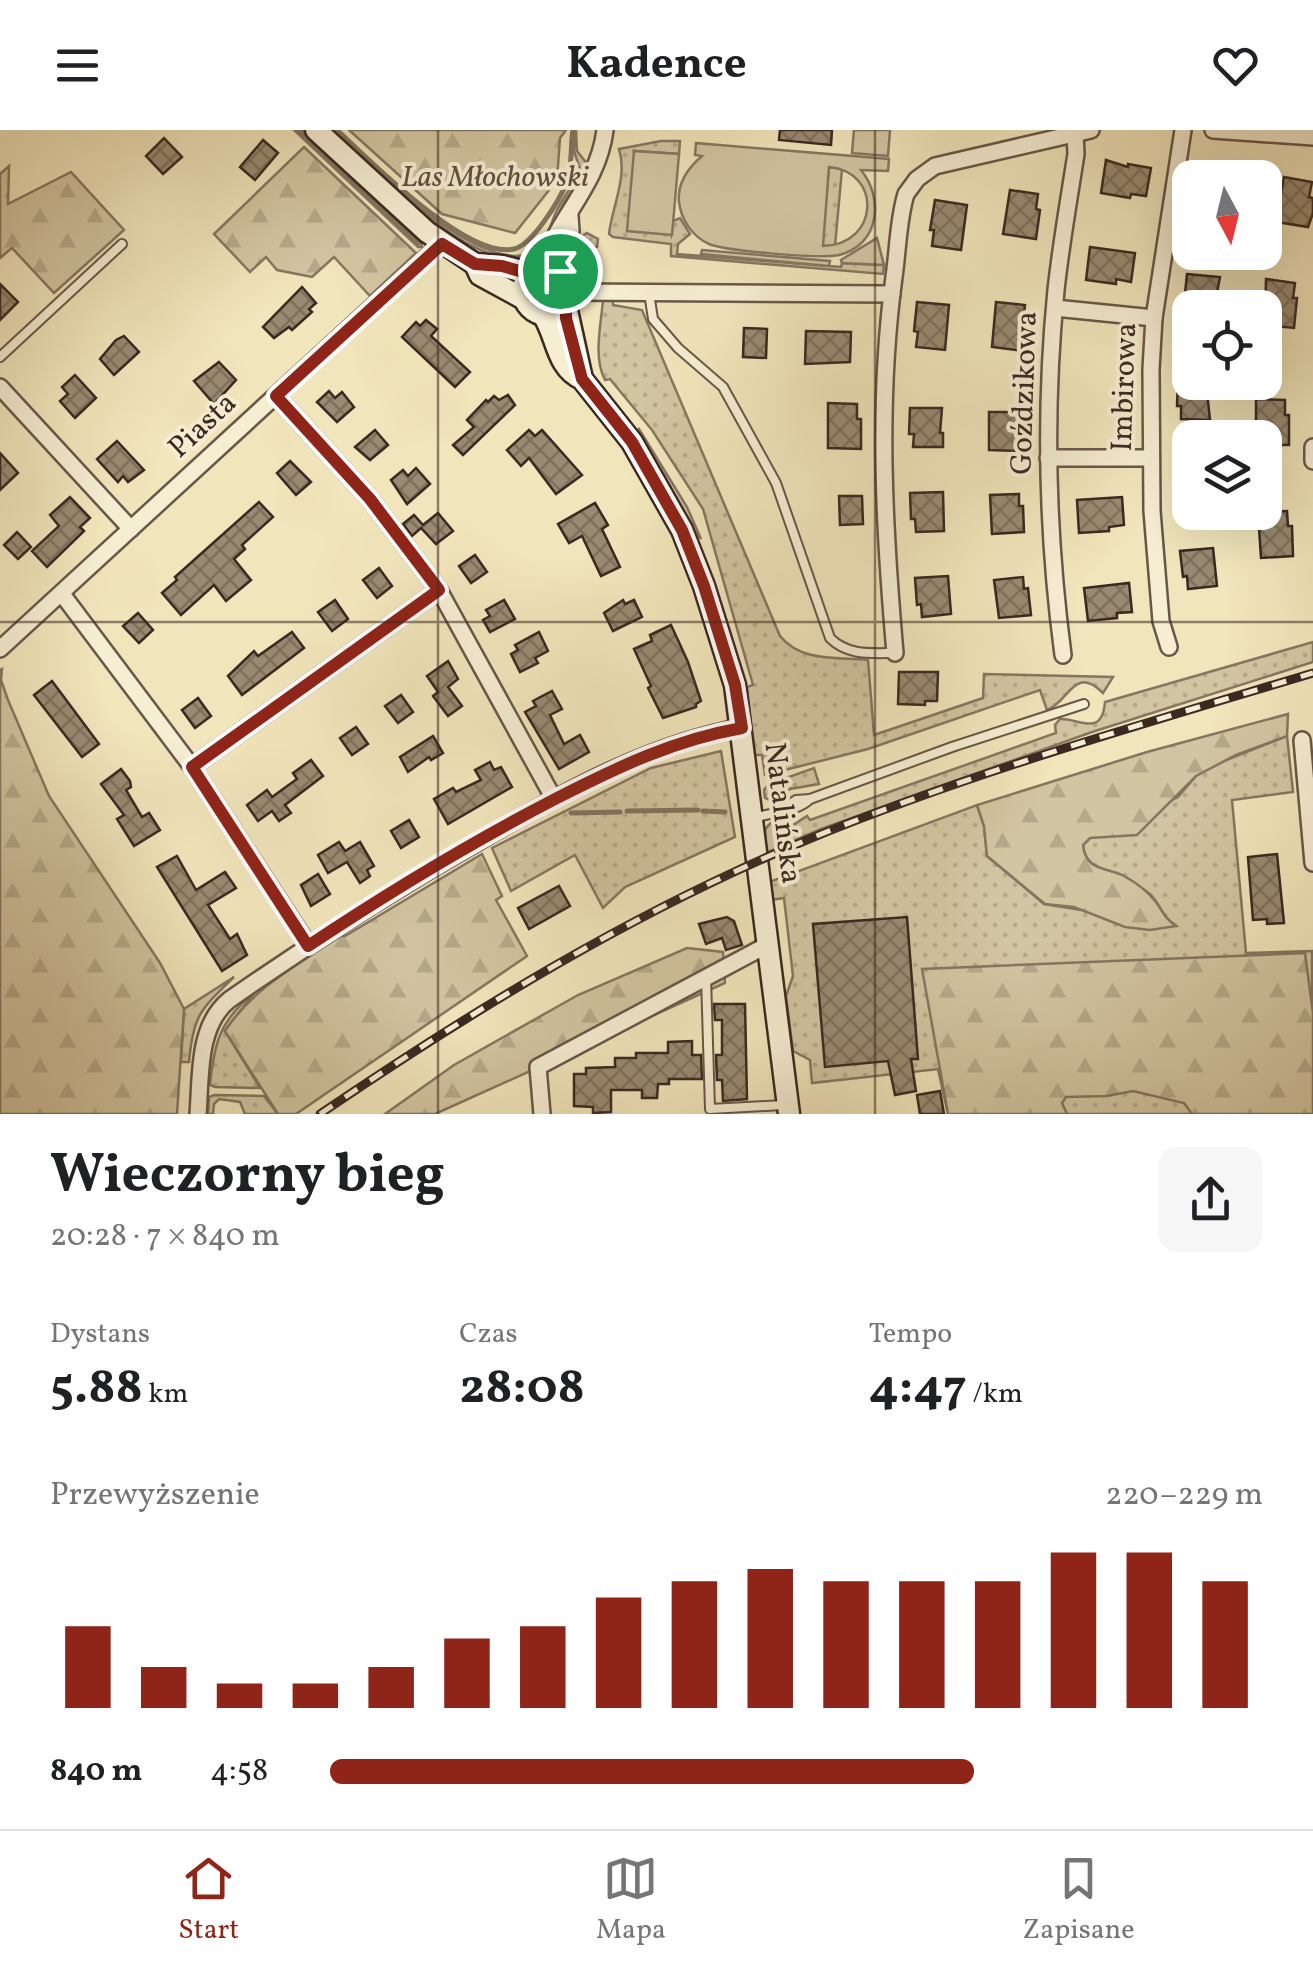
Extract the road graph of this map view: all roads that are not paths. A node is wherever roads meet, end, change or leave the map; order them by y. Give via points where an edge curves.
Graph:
1 (316, 130) edge
2 (605, 130) edge
3 (1183, 130) edge
4 (1213, 130) edge
5 (1083, 132) edge
6 (1313, 138) edge
7 (570, 216) junction
8 (122, 244) dead end
9 (442, 244) junction
10 (475, 264) junction
11 (536, 270) junction
12 (568, 291) junction
13 (650, 293) junction
14 (892, 294) junction
15 (524, 299) junction
16 (1054, 308) junction
17 (543, 316) junction
18 (1154, 318) junction
19 (0, 357) edge
20 (582, 379) junction
21 (0, 386) edge
22 (276, 396) junction
23 (1313, 447) edge
24 (1048, 458) junction
25 (1150, 458) junction
26 (1313, 461) edge
27 (131, 529) junction
28 (439, 590) junction
29 (62, 594) junction
30 (1169, 647) dead end
31 (0, 649) edge
32 (895, 653) joint
33 (1064, 655) dead end
34 (1084, 704) dead end
35 (742, 728) junction
36 (1302, 740) dead end
37 (192, 767) junction
38 (554, 799) junction
39 (752, 818) junction
40 (1313, 863) edge
41 (769, 944) junction
42 (308, 946) junction
43 (706, 977) junction
44 (788, 1109) edge
45 (198, 1114) edge
46 (542, 1114) edge

1 - 9 main road
2 - 7 street via 595,170
3 - 18 street, Imbirowa
4 - 6 street
5 - 14 street via 922,174 904,201
5 - 16 street, Goździkowa
7 - 11 street
7 - 12 street
8 - 19 lane
9 - 10 main road
9 - 22 street, Piasta
10 - 11 main road
10 - 15 main road via 480,275
11 - 12 main road via 555,268
11 - 15 main road via 524,285
12 - 13 street
12 - 17 main road via 556,314
12 - 20 main road, Natalińska
13 - 14 street
13 - 32 lane via 652,319 723,387 776,483 830,638 841,649
14 - 32 street via 882,461
15 - 17 main road
16 - 18 street
16 - 24 street, Goździkowa
17 - 20 main road, Natalińska via 565,366
18 - 25 street, Imbirowa
20 - 35 main road, Natalińska via 632,442 682,530 735,685
21 - 27 street
22 - 27 street, Piasta
22 - 28 street via 370,499
23 - 26 street
24 - 25 street
24 - 33 street, Goździkowa
25 - 30 street, Imbirowa via 1161,620
27 - 29 street, Piasta
28 - 37 street
28 - 38 street
29 - 31 street, Piasta
29 - 37 street
34 - 39 lane
35 - 38 street via 655,750
35 - 39 main road, Natalińska
36 - 40 street
37 - 42 street
38 - 42 street
39 - 41 main road, Natalińska
41 - 43 street
41 - 44 main road, Natalińska
42 - 45 street via 217,1012 205,1042
43 - 44 lane via 710,1109
43 - 46 street via 538,1066

